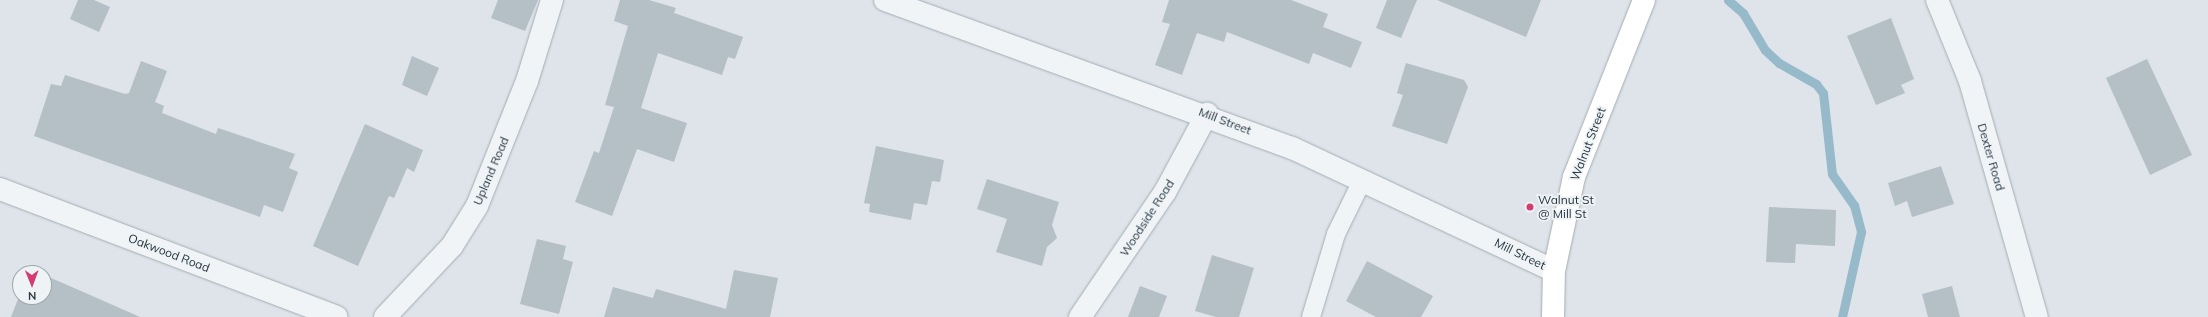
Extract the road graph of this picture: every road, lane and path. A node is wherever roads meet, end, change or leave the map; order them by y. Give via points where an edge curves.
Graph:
1 (552, 0) edge
2 (885, 0) edge
3 (1644, 0) edge
4 (1937, 0) edge
5 (1207, 114) junction
6 (1363, 179) junction
7 (0, 189) edge
8 (1554, 271) junction
9 (337, 317) edge
10 (385, 317) edge
11 (1080, 317) edge
12 (1311, 317) edge
13 (1552, 317) edge
14 (2037, 317) edge

1 - 10 street, Upland Road via 527,81 477,206 452,246
2 - 5 street, Mill Street
3 - 8 main road, Walnut Street via 1574,177
4 - 14 street, Dexter Road via 1970,81
5 - 6 street, Mill Street
5 - 11 street, Woodside Road via 1165,192
6 - 8 street, Mill Street
6 - 12 lane via 1336,234
7 - 9 street, Oakwood Road
8 - 13 main road, Walnut Street

